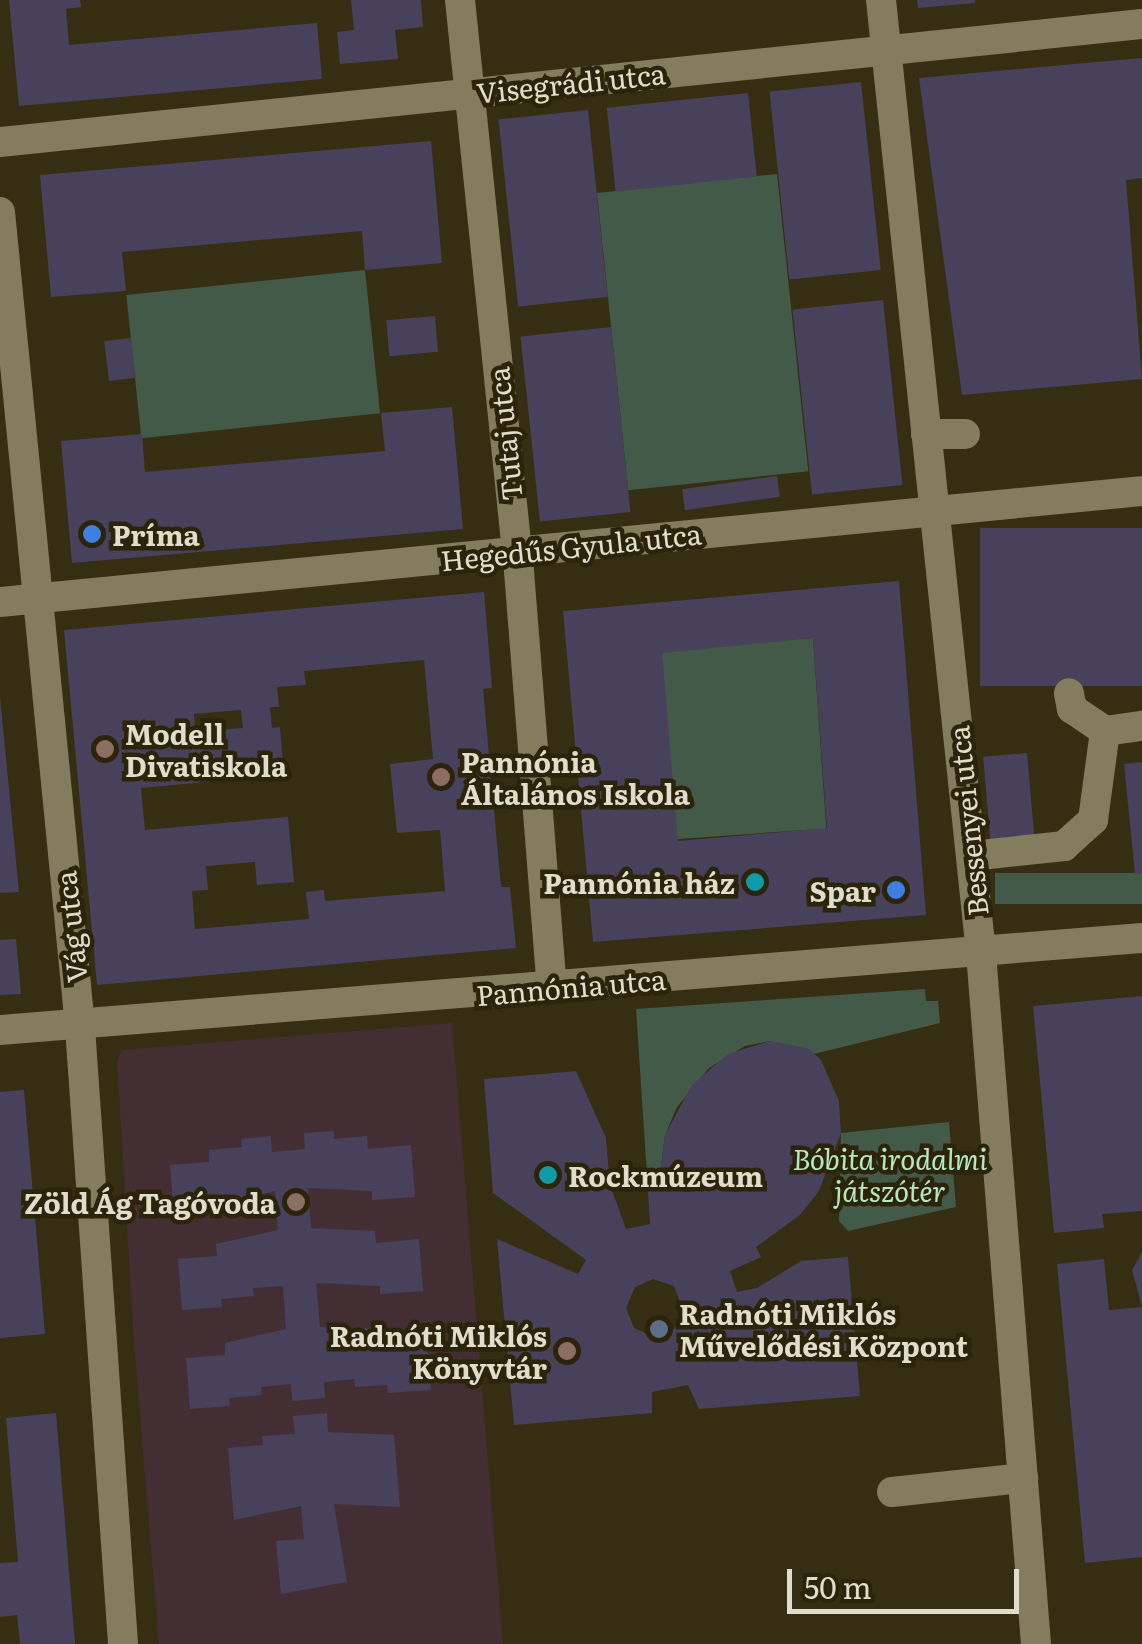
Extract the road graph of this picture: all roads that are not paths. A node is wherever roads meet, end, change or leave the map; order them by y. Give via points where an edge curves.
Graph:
1 (460, 0) edge
2 (881, 0) edge
3 (1140, 16) edge
4 (886, 50) junction
5 (468, 93) junction
6 (0, 142) edge
7 (0, 212) edge
8 (3, 277) edge
9 (926, 434) junction
10 (965, 434) dead end
11 (1142, 491) edge
12 (934, 511) junction
13 (516, 552) junction
14 (38, 598) junction
15 (0, 602) edge
16 (1070, 693) dead end
17 (1142, 726) edge
18 (1105, 732) junction
19 (971, 856) junction
20 (1142, 938) edge
21 (981, 953) junction
22 (552, 988) junction
23 (80, 1027) junction
24 (0, 1030) edge
25 (1023, 1478) junction
26 (892, 1492) dead end
27 (123, 1644) edge
28 (1036, 1644) edge

1 - 5 street, Tutaj utca
2 - 4 street, Bessenyei utca
3 - 4 street, Visegrádi utca
4 - 5 street, Visegrádi utca
4 - 9 street, Bessenyei utca
5 - 6 street, Visegrádi utca via 334,92
5 - 13 street, Tutaj utca
7 - 8 street, Vág utca
8 - 14 street, Vág utca
9 - 10 street
9 - 12 street, Bessenyei utca
11 - 12 street, Hegedűs Gyula utca
12 - 13 street, Hegedűs Gyula utca
12 - 19 street, Bessenyei utca
13 - 14 street, Hegedűs Gyula utca
13 - 22 street, Tutaj utca
14 - 15 street, Hegedűs Gyula utca
14 - 23 street, Vág utca
16 - 18 street via 1072,709
17 - 18 street
18 - 19 street via 1093,820 1080,839
19 - 21 street, Bessenyei utca
20 - 21 street, Pannónia utca
21 - 22 street, Pannónia utca
21 - 25 street, Bessenyei utca
22 - 23 street, Pannónia utca
23 - 24 street, Pannónia utca
23 - 27 street, Vág utca
25 - 26 street
25 - 28 street, Bessenyei utca

